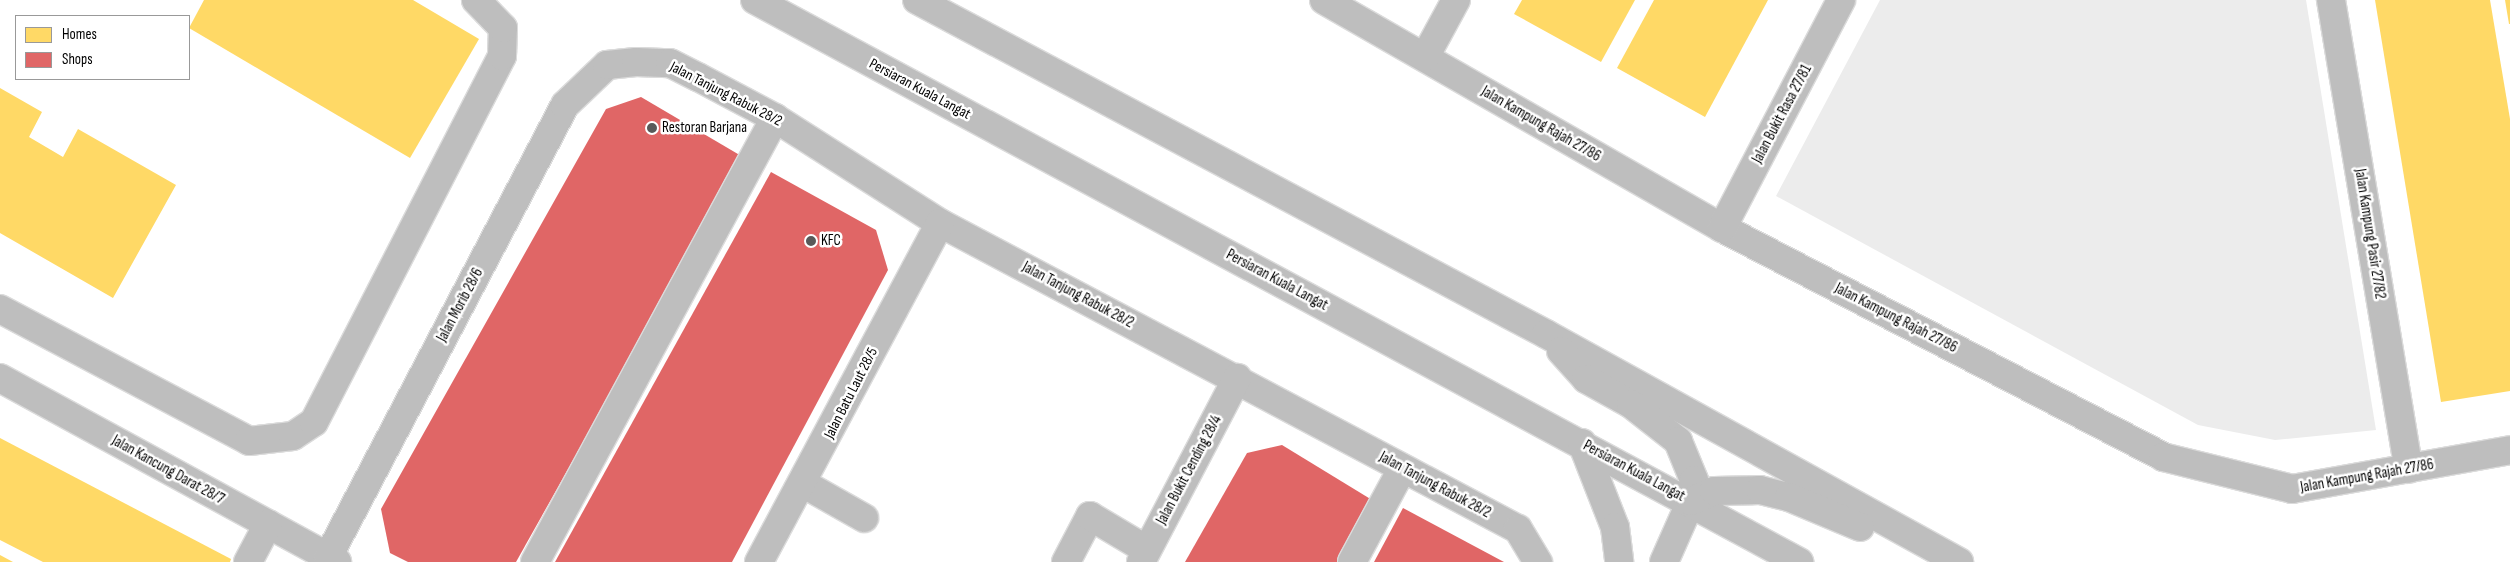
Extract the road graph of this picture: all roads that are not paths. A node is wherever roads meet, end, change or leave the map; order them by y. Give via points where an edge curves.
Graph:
1 (476, 0) edge
2 (755, 0) edge
3 (917, 0) edge
4 (1324, 0) edge
5 (1456, 0) edge
6 (1841, 0) edge
7 (2331, 0) edge
8 (1424, 57) junction
9 (607, 65) joint
10 (775, 118) junction
11 (940, 223) junction
12 (1722, 228) junction
13 (0, 309) edge
14 (1546, 334) junction
15 (0, 378) edge
16 (1237, 378) junction
17 (1582, 443) junction
18 (2510, 450) edge
19 (1402, 469) junction
20 (2409, 469) junction
21 (804, 484) junction
22 (1691, 501) junction
23 (864, 518) dead end
24 (268, 524) junction
25 (1144, 556) edge
26 (1952, 558) edge
27 (1538, 559) edge
28 (332, 560) edge
29 (248, 562) edge
30 (534, 562) edge
31 (759, 562) edge
32 (1066, 562) edge
33 (1352, 562) edge
34 (1619, 562) edge
35 (1664, 562) edge
36 (1799, 562) edge

1 - 13 street via 503,28 502,56 314,422 293,436 249,441
2 - 17 street, Persiaran Kuala Langat
3 - 14 street
4 - 8 street, Jalan Kampung Rajah 27/86
5 - 8 street
6 - 12 street, Jalan Bukit Rasa 27/81
7 - 20 street, Jalan Kampung Pasir 27/82
8 - 12 street, Jalan Kampung Rajah 27/86
9 - 10 street, Jalan Tanjung Rabuk 28/2 via 670,63
9 - 28 street, Jalan Morib 28/6 via 565,106
10 - 11 street, Jalan Tanjung Rabuk 28/2
10 - 30 street
11 - 16 street, Jalan Tanjung Rabuk 28/2
11 - 21 street, Jalan Batu Laut 28/5
12 - 20 street, Jalan Kampung Rajah 27/86 via 2163,457 2292,489
14 - 22 street via 1586,379 1631,404 1678,441 1694,480
14 - 26 street
15 - 24 street, Jalan Kancung Darat 28/7
16 - 19 street, Jalan Tanjung Rabuk 28/2
16 - 25 street, Jalan Bukit Cending 28/4
17 - 22 street, Persiaran Kuala Langat
17 - 34 street via 1614,527
18 - 20 street, Jalan Kampung Rajah 27/86
19 - 27 street, Jalan Tanjung Rabuk 28/2 via 1518,529
19 - 33 street
21 - 23 street
21 - 31 street, Jalan Batu Laut 28/5
22 - 26 street via 1714,491 1770,492 1838,515 1913,551
22 - 35 street
22 - 36 street, Persiaran Kuala Langat
24 - 28 street, Jalan Kancung Darat 28/7
24 - 29 street
25 - 32 street via 1090,516

